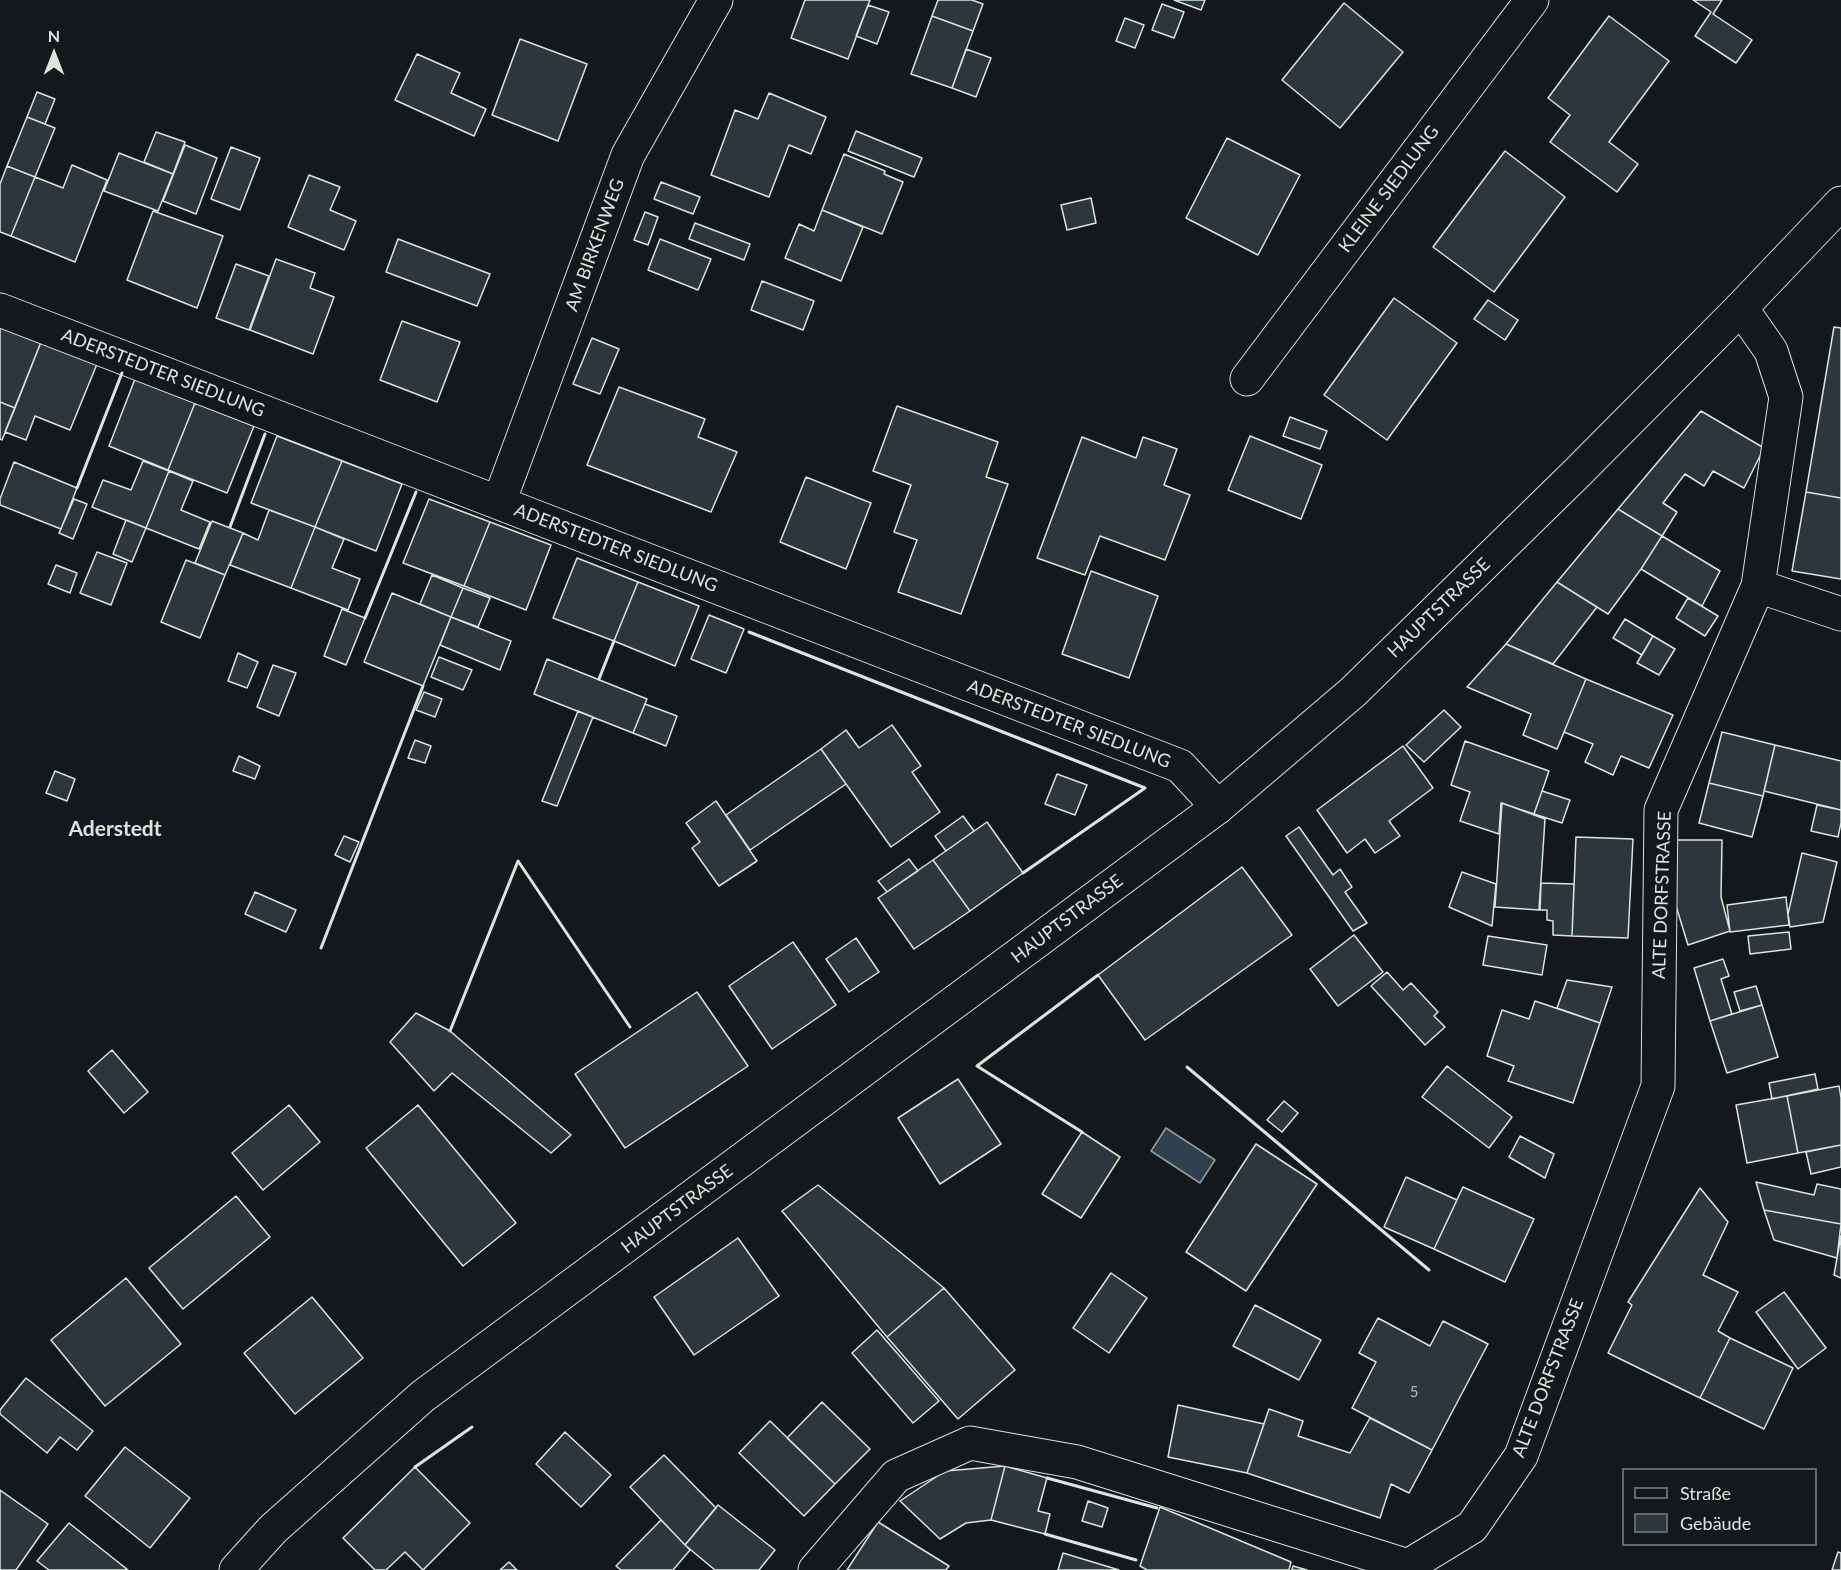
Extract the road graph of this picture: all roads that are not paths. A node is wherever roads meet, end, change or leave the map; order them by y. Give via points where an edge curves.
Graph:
1 (716, 0) edge
2 (1532, 0) edge
3 (1841, 203) edge
4 (1741, 308) junction
5 (0, 310) edge
6 (1247, 379) dead end
7 (499, 502) junction
8 (1758, 586) junction
9 (1841, 614) edge
10 (1218, 807) junction
11 (236, 1570) edge
12 (815, 1570) edge

1 - 7 street, AM BIRKENWEG via 628,155
2 - 6 street, KLEINE SIEDLUNG
3 - 4 street, HAUPTSTRASSE
4 - 8 street, ALTE DORFSTRASSE via 1771,351 1786,397
4 - 10 street, HAUPTSTRASSE via 1353,692
5 - 7 street, ADERSTEDTER SIEDLUNG
7 - 10 street, ADERSTEDTER SIEDLUNG via 1180,766
8 - 9 street
8 - 12 street, ALTE DORFSTRASSE via 1661,810 1658,1086 1521,1456 1472,1527 1408,1566 1077,1462 970,1443 896,1476
10 - 11 street, HAUPTSTRASSE via 423,1396 273,1529

